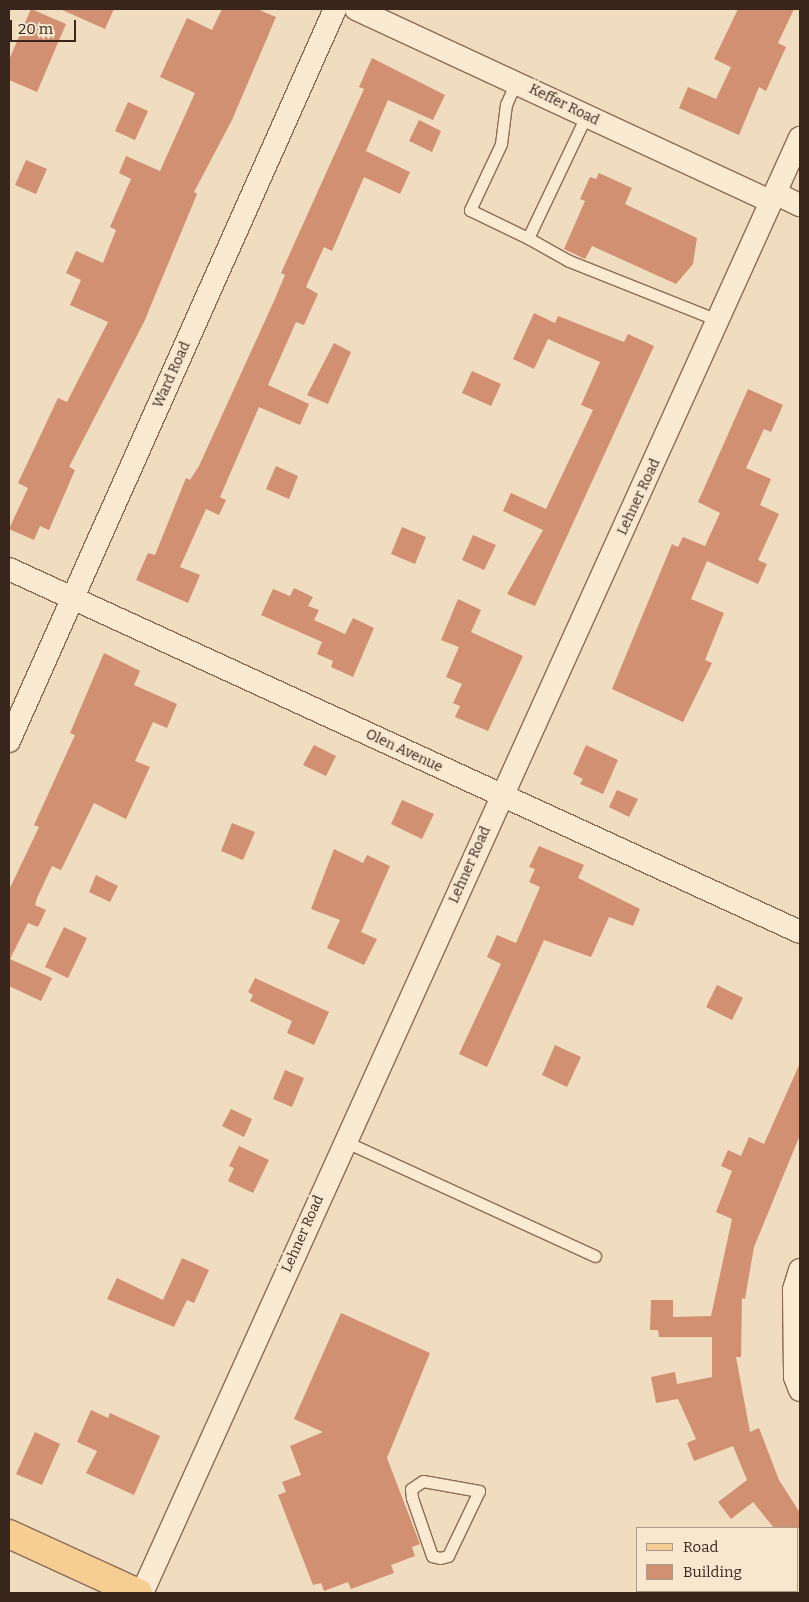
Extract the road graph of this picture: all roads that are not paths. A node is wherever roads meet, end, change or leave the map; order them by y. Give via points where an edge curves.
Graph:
1 (335, 9) edge
2 (356, 9) edge
3 (516, 82) junction
4 (586, 116) junction
5 (800, 138) edge
6 (773, 198) junction
7 (800, 205) edge
8 (528, 238) junction
9 (720, 321) junction
10 (9, 569) edge
11 (73, 598) junction
12 (9, 741) edge
13 (502, 796) junction
14 (800, 932) edge
15 (344, 1141) junction
16 (594, 1256) dead end
17 (800, 1270) edge
18 (800, 1390) edge
19 (479, 1491) joint
20 (9, 1534) edge
21 (140, 1593) edge

1 - 11 street, Ward Road
2 - 3 street, Keffer Road
3 - 4 street, Keffer Road
3 - 8 lane via 506,104 501,144 470,210
4 - 6 street, Keffer Road
4 - 8 lane
5 - 6 street, Lehner Road
6 - 7 street, Keffer Road
6 - 9 street, Lehner Road
8 - 9 lane via 569,261
9 - 13 street, Lehner Road
10 - 11 street, Olen Avenue
11 - 12 street, Ward Road
11 - 13 street, Olen Avenue
13 - 14 street, Olen Avenue
13 - 15 street, Lehner Road
15 - 16 lane
15 - 21 street, Lehner Road
17 - 18 street via 794,1290 795,1377
19 - 19 lane via 448,1556 432,1556 411,1489 423,1481
20 - 21 main road

